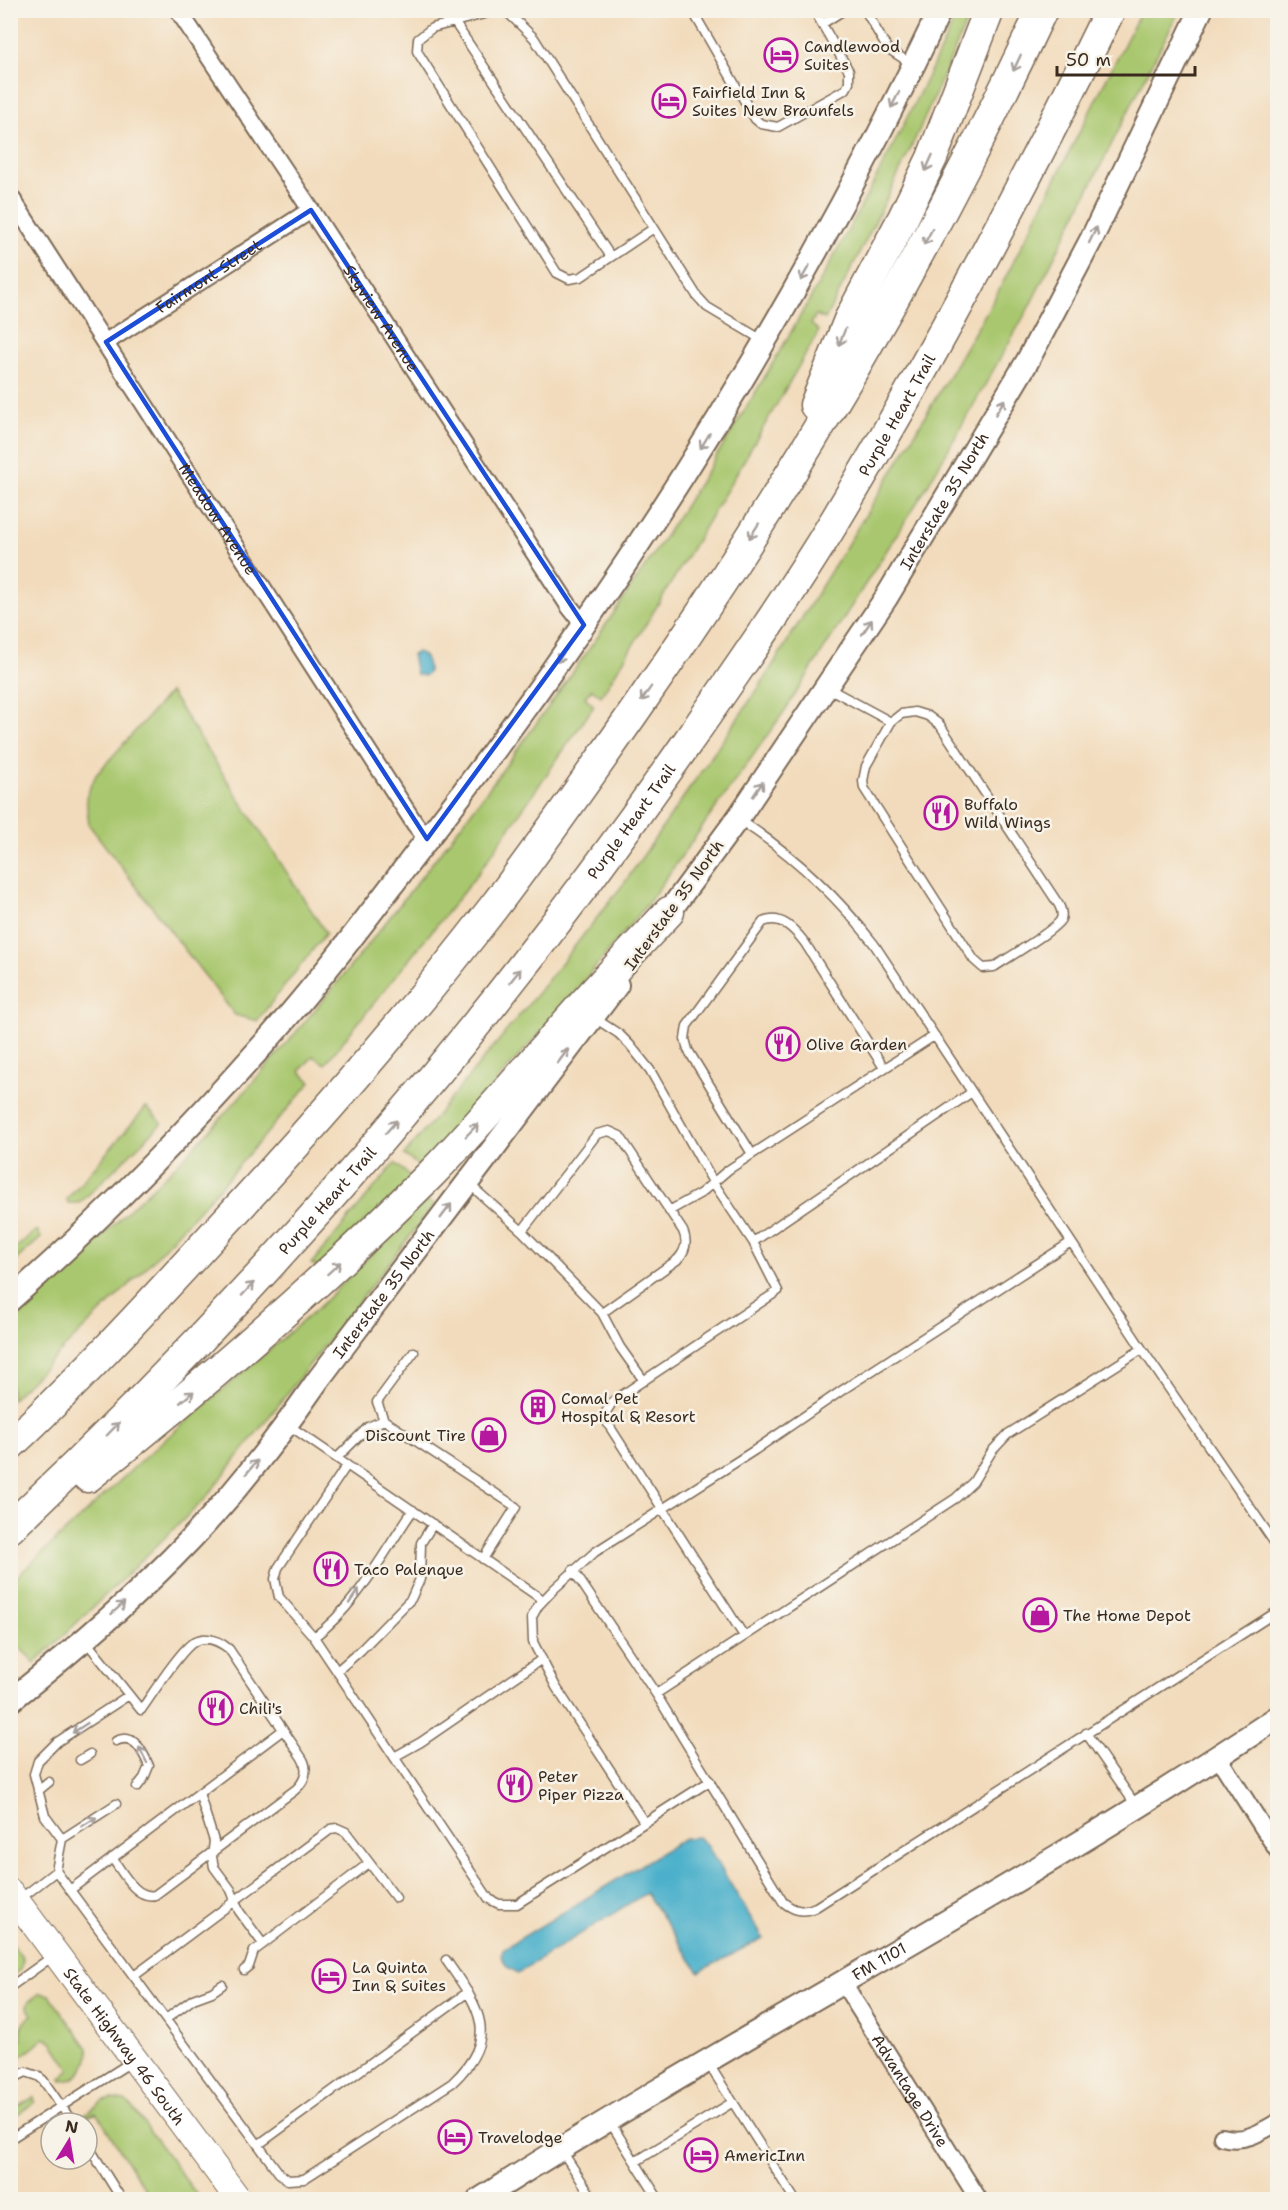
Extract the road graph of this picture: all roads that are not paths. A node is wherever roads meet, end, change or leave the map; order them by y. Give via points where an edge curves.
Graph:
1 (178, 10) edge
2 (454, 10) edge
3 (499, 10) edge
4 (505, 10) edge
5 (692, 10) edge
6 (814, 10) edge
7 (844, 10) edge
8 (865, 10) edge
9 (940, 10) edge
10 (989, 10) edge
11 (1042, 10) edge
12 (1110, 10) edge
13 (1201, 10) edge
14 (455, 22) junction
15 (822, 24) junction
16 (913, 65) junction
17 (10, 196) edge
18 (311, 210) junction
19 (654, 228) junction
20 (611, 257) junction
21 (764, 341) junction
22 (106, 342) junction
23 (780, 493) junction
24 (584, 625) junction
25 (827, 688) junction
26 (891, 722) junction
27 (738, 818) junction
28 (427, 839) junction
29 (669, 912) junction
30 (593, 1017) junction
31 (934, 1036) junction
32 (884, 1068) junction
33 (972, 1092) junction
34 (752, 1154) junction
35 (713, 1182) junction
36 (467, 1183) junction
37 (669, 1211) junction
38 (522, 1231) junction
39 (753, 1242) junction
40 (1071, 1242) junction
41 (10, 1300) edge
42 (602, 1313) junction
43 (1142, 1349) junction
44 (414, 1352) dead end
45 (644, 1381) junction
46 (384, 1420) junction
47 (287, 1424) junction
48 (10, 1445) edge
49 (337, 1458) junction
50 (346, 1464) junction
51 (662, 1508) junction
52 (413, 1510) junction
53 (433, 1524) junction
54 (10, 1528) edge
55 (10, 1538) edge
56 (1278, 1548) edge
57 (483, 1559) junction
58 (573, 1570) junction
59 (543, 1600) junction
60 (1278, 1611) edge
61 (744, 1636) junction
62 (314, 1637) junction
63 (84, 1639) junction
64 (542, 1659) junction
65 (337, 1671) junction
66 (41, 1677) junction
67 (10, 1686) edge
68 (656, 1694) junction
69 (129, 1695) junction
70 (10, 1701) edge
71 (1278, 1717) edge
72 (283, 1730) junction
73 (1086, 1733) junction
74 (116, 1741) dead end
75 (90, 1754) dead end
76 (394, 1756) junction
77 (1218, 1757) junction
78 (80, 1760) dead end
79 (710, 1781) junction
80 (49, 1782) dead end
81 (137, 1787) dead end
82 (38, 1791) junction
83 (199, 1793) junction
84 (116, 1804) dead end
85 (1137, 1807) junction
86 (644, 1822) junction
87 (62, 1839) junction
88 (1278, 1851) edge
89 (213, 1852) junction
90 (112, 1858) junction
91 (369, 1863) junction
92 (56, 1871) junction
93 (70, 1890) junction
94 (396, 1898) dead end
95 (13, 1900) edge
96 (235, 1900) junction
97 (263, 1944) junction
98 (56, 1954) junction
99 (446, 1960) dead end
100 (244, 1970) dead end
101 (134, 1976) junction
102 (842, 1981) junction
103 (222, 1985) dead end
104 (10, 1987) edge
105 (468, 1992) junction
106 (165, 2019) junction
107 (136, 2059) junction
108 (707, 2061) junction
109 (10, 2080) edge
110 (734, 2102) junction
111 (63, 2107) junction
112 (66, 2111) edge
113 (608, 2119) junction
114 (1278, 2122) edge
115 (1222, 2137) dead end
116 (10, 2139) edge
117 (258, 2145) junction
118 (560, 2148) junction
119 (635, 2162) junction
120 (99, 2163) edge
121 (590, 2198) edge
122 (122, 2199) edge
123 (239, 2199) edge
124 (479, 2199) edge
125 (659, 2199) edge
126 (795, 2199) edge
127 (979, 2199) edge

1 - 18 street, Skyview Avenue
2 - 14 lane
3 - 14 lane
4 - 19 lane via 534,38
5 - 15 lane via 755,119 769,127 785,125 841,93 849,83 849,71
6 - 15 lane
7 - 15 lane
8 - 16 lane via 887,48
9 - 16 main road
10 -> 23 highway via 932,158 849,320
11 -> 23 highway via 922,247
54 -> 12 highway, Purple Heart Trail via 78,1465 307,1225 509,984 637,814 834,522 966,294
25 -> 13 main road, Interstate 35 North via 886,598 1027,362 1092,238
14 - 20 lane
14 - 20 lane via 421,34 417,51 557,273 575,279
16 -> 21 main road via 806,272
17 - 22 street, Meadow Avenue
18 - 22 street, Fairmont Street
18 - 24 street, Skyview Avenue
19 - 20 lane
19 - 21 lane via 702,302
21 -> 24 main road via 674,492
22 - 28 street, Meadow Avenue
23 -> 48 highway via 563,813 414,1007 281,1162 100,1356
24 -> 28 main road
25 - 26 lane
27 -> 25 main road, Interstate 35 North
26 - 26 lane via 866,766 864,788 974,960 983,968 994,966 1058,924 1062,911 940,725 915,712 901,714
27 - 29 main road, Interstate 35 North
27 - 31 lane via 787,854 859,925
28 - 41 main road via 270,1038 157,1159
29 - 30 main road, Interstate 35 North
55 -> 29 highway via 154,1425 342,1261 498,1103 577,1010
30 - 35 lane via 619,1034 641,1058
36 -> 30 main road, Interstate 35 North
31 - 32 lane
31 - 33 lane
32 - 34 lane
32 - 34 lane via 805,943 779,920 763,922 685,1032 688,1050
33 - 39 lane
33 - 40 lane
34 - 35 lane
35 - 37 lane
35 - 39 lane
36 - 38 lane
47 -> 36 main road, Interstate 35 North
37 - 38 lane via 623,1140 604,1131 595,1137
37 - 42 lane via 685,1236 686,1248 681,1256
38 - 42 lane
39 - 45 lane via 778,1291
40 - 43 lane
40 - 51 lane
42 - 45 lane
43 - 56 lane
43 - 61 lane via 1008,1434 992,1450 973,1482 956,1498
44 - 46 lane via 377,1402
45 - 51 lane via 613,1401 606,1418
46 - 49 lane via 368,1427
46 - 57 lane via 516,1507
47 - 49 lane
63 -> 47 main road, Interstate 35 North via 191,1539
49 - 50 lane
50 - 52 lane
50 - 62 lane via 278,1568 275,1579 279,1597
51 - 58 lane
51 - 61 lane
52 - 53 lane
62 -> 52 lane via 349,1604
53 - 57 lane
53 - 65 lane via 421,1543 420,1579 411,1599
57 - 59 lane
58 - 59 lane
58 - 68 lane
59 - 64 lane via 532,1617 531,1629 532,1642
60 - 73 lane
61 - 68 lane
62 - 65 lane
63 - 66 main road, Interstate 35 North
63 - 69 lane
64 - 76 lane via 421,1742
64 - 86 lane
65 - 76 lane
66 - 67 main road
66 - 70 main road, Interstate 35 North
68 - 79 lane
69 - 72 lane via 141,1710 189,1645 212,1640 229,1649
69 -> 82 lane via 57,1743 38,1761 34,1774
71 - 77 main road, FM 1101 / FM 1101
72 - 83 lane
72 - 89 lane via 305,1763 303,1781
73 - 79 lane via 809,1910 799,1911 783,1902
73 - 85 lane
81 -> 74 lane via 149,1766 141,1748 132,1740
75 - 78 lane
76 - 86 lane via 489,1899 499,1904 517,1904
77 - 85 main road, FM 1101 / FM 1101
77 - 88 street
79 - 86 lane
80 - 82 lane
82 - 87 lane via 45,1816
83 - 89 lane via 214,1841
83 - 90 lane
87 -> 84 lane
85 - 102 main road, FM 1101 / FM 1101
87 - 92 lane
89 - 90 lane via 151,1896 138,1892
89 - 96 lane via 214,1867
90 - 93 lane
91 - 94 lane
91 - 96 lane via 346,1832 332,1829
91 - 97 lane
92 - 93 lane
92 - 95 lane
93 - 101 lane
95 - 98 main road, State Highway 46 South
96 - 97 lane
96 - 101 lane
97 - 100 lane via 252,1953
98 - 104 lane
98 - 107 main road, State Highway 46 South
99 - 105 lane
101 - 106 lane
102 - 108 main road, FM 1101 / FM 1101
102 - 127 street, Advantage Drive
103 - 106 lane
105 - 117 lane
105 - 117 lane via 478,2010 478,2046 467,2067 452,2083 299,2181 283,2177
106 - 117 lane
107 - 111 lane
107 - 123 main road, State Highway 46 South
108 - 110 lane
108 - 113 main road, FM 1101 / FM 1101
109 - 111 lane via 26,2072 38,2076
110 - 119 lane
110 - 126 lane
111 - 112 lane
111 - 116 lane
113 - 118 main road, FM 1101 / FM 1101
113 - 119 lane
114 - 115 street via 1248,2138
118 - 121 lane
118 - 124 main road, FM 1101 / FM 1101
119 - 125 lane
120 - 122 lane

